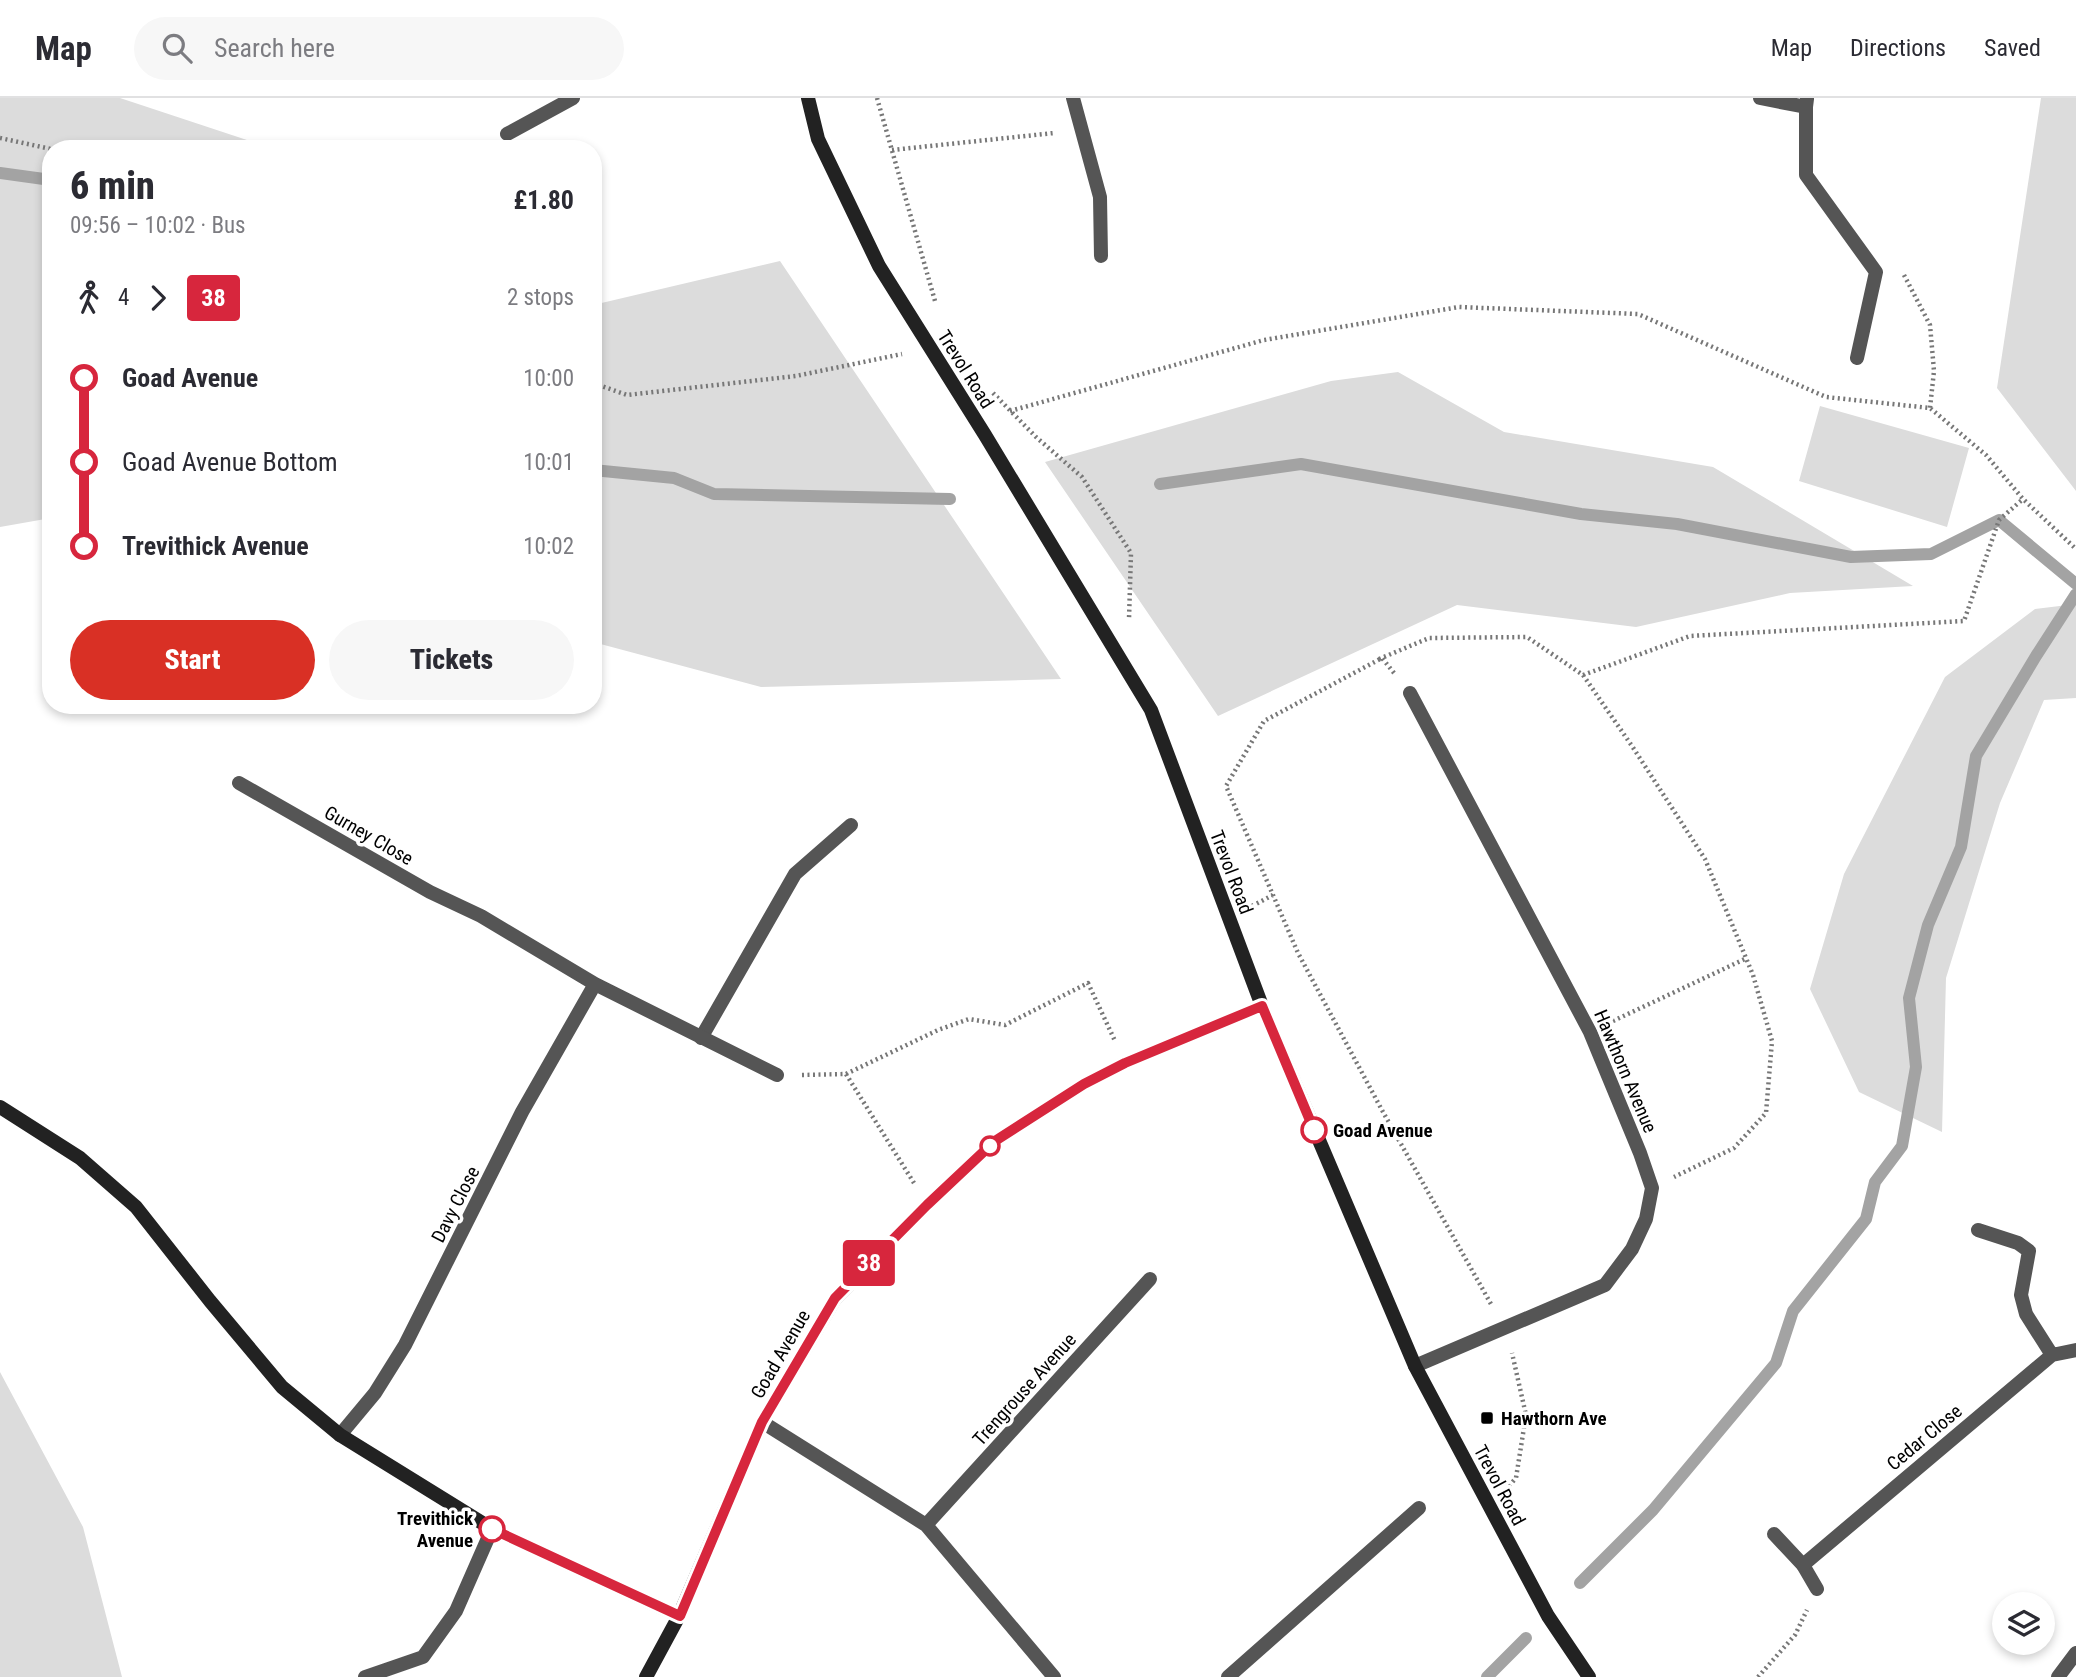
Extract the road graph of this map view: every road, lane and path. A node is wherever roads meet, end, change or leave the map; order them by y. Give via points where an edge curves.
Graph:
1 (573, 98) edge
2 (808, 98) edge
3 (877, 98) edge
4 (1073, 98) edge
5 (1760, 98) edge
6 (1806, 102) edge
7 (1082, 130) junction
8 (507, 134) dead end
9 (0, 138) edge
10 (42, 147) edge
11 (892, 150) junction
12 (1101, 256) dead end
13 (1876, 272) junction
14 (936, 306) dead end
15 (930, 348) junction
16 (1857, 358) dead end
17 (602, 386) edge
18 (1930, 408) junction
19 (2023, 499) junction
20 (2076, 549) edge
21 (1112, 646) junction
22 (1379, 660) junction
23 (1583, 675) junction
24 (1410, 693) joint
25 (239, 783) dead end
26 (851, 825) dead end
27 (1747, 958) junction
28 (595, 984) junction
29 (1262, 1006) junction
30 (1590, 1032) junction
31 (701, 1038) junction
32 (1125, 1063) junction
33 (846, 1074) junction
34 (777, 1075) joint
35 (0, 1107) edge
36 (1652, 1188) junction
37 (927, 1205) junction
38 (1978, 1230) dead end
39 (1150, 1279) dead end
40 (1505, 1328) junction
41 (2076, 1350) edge
42 (2052, 1355) junction
43 (1415, 1366) junction
44 (762, 1422) junction
45 (340, 1435) junction
46 (1489, 1507) junction
47 (1419, 1508) dead end
48 (926, 1525) junction
49 (492, 1529) junction
50 (1774, 1534) dead end
51 (1803, 1565) junction
52 (1817, 1589) joint
53 (680, 1616) junction
54 (2076, 1654) edge
55 (365, 1677) edge
56 (646, 1677) edge
57 (1054, 1677) edge
58 (1228, 1677) edge
59 (1589, 1677) edge
60 (1758, 1677) edge
61 (2058, 1677) edge

1 - 8 street
2 - 15 street, Trevol Road via 818,139 879,267
3 - 11 path
4 - 7 street
5 - 6 street
6 - 13 street via 1807,175
7 - 11 path
7 - 12 street via 1100,197
9 - 10 path
11 - 14 path
13 - 16 street
13 - 18 path via 1899,264 1930,326 1934,371
15 - 17 path via 796,376 627,395
15 - 21 street, Trevol Road
18 - 19 path via 1986,455
18 - 21 path via 1826,397 1638,314 1459,307 1264,340 1010,411 1082,477 1131,553 1129,618
19 - 20 path
19 - 23 path via 1999,520 1964,621 1690,636
21 - 29 street, Trevol Road via 1151,710
22 - 23 path via 1429,638 1527,637
22 - 24 path via 1382,658
22 - 40 path via 1264,721 1226,786 1298,953
23 - 27 path via 1705,859
24 - 30 street, Hawthorn Avenue
25 - 28 street, Gurney Close
26 - 31 street via 795,874
27 - 30 path
27 - 36 path via 1772,1041 1766,1113 1734,1148
28 - 31 street
28 - 45 street, Davy Close via 522,1112 405,1345 375,1394
29 - 32 street, Goad Avenue
29 - 43 street, Trevol Road
30 - 36 street, Hawthorn Avenue
31 - 34 street
32 - 33 path via 1088,983 1005,1026 969,1019
32 - 37 street, Goad Avenue via 995,1141
33 - 34 path
33 - 37 path
35 - 45 street via 80,1158 136,1208 282,1387
36 - 40 street via 1646,1219 1632,1249 1605,1285
37 - 44 street, Goad Avenue via 835,1298
38 - 42 street via 2029,1251 2021,1295 2026,1314
39 - 48 street, Trengrouse Avenue
40 - 43 street
40 - 46 path via 1526,1415 1516,1478
41 - 42 street, Cedar Close
42 - 51 street, Cedar Close
43 - 46 street, Trevol Road
44 - 48 street
44 - 53 street, Goad Avenue
45 - 49 street
46 - 59 street, Trevol Road via 1548,1616
47 - 58 street
48 - 57 street
49 - 53 street
49 - 55 street via 456,1611 423,1657
50 - 51 street
51 - 52 street
52 - 60 path via 1795,1635
53 - 56 street, Goad Avenue
54 - 61 street

